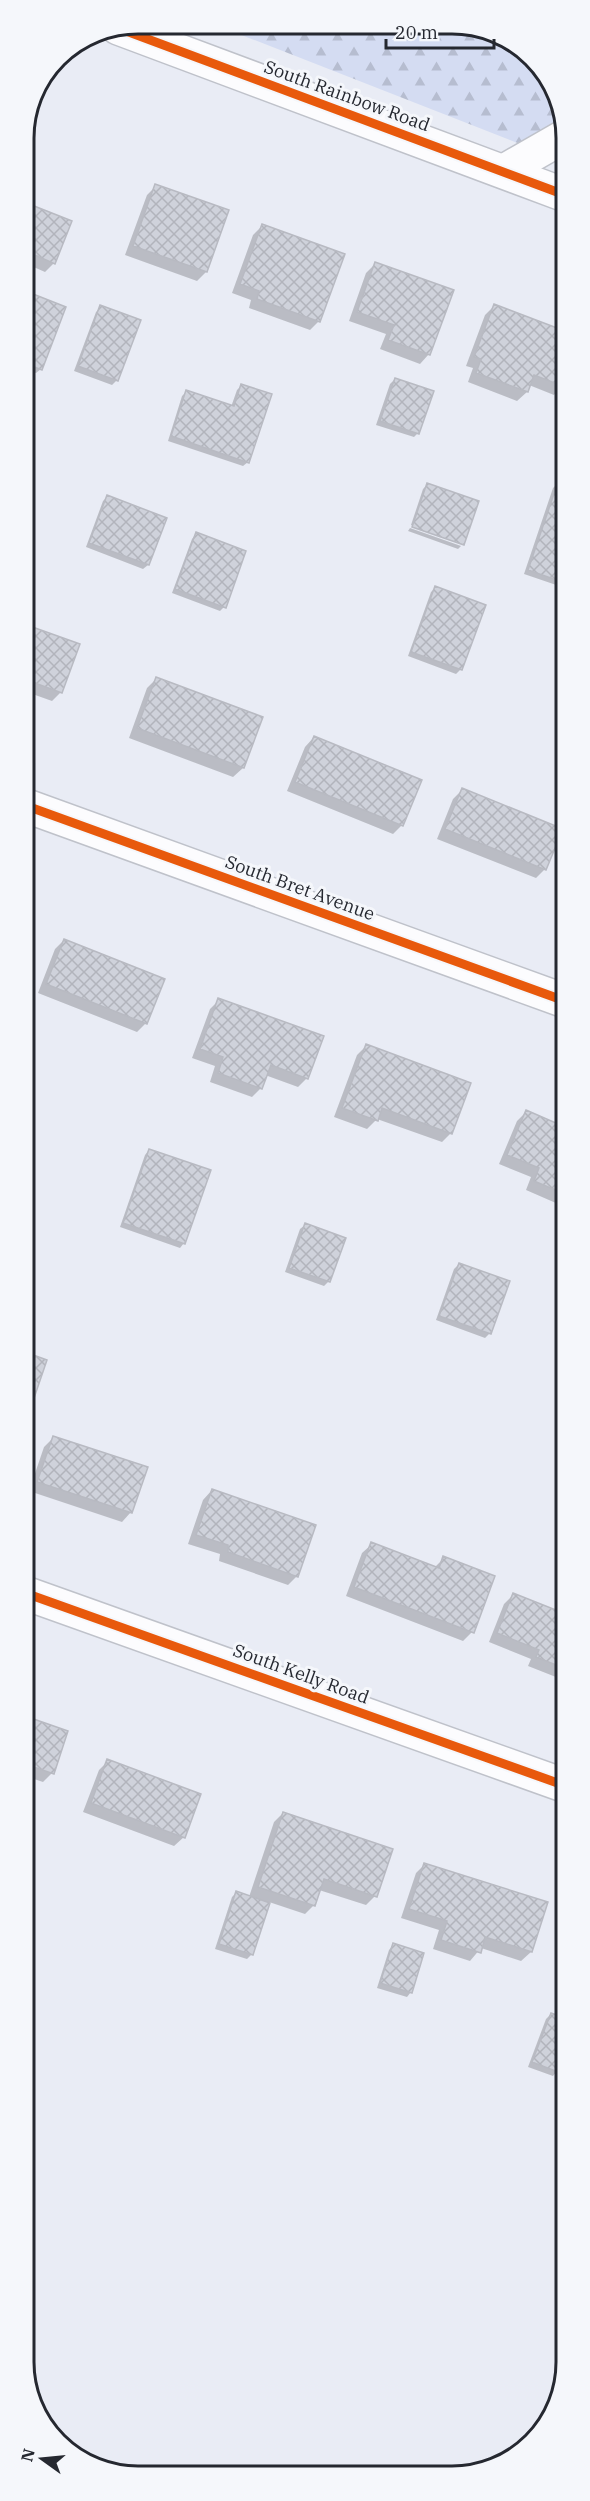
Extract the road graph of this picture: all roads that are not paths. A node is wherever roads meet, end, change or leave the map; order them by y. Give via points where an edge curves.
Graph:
1 (135, 34) edge
2 (556, 141) edge
3 (504, 171) junction
4 (556, 191) edge
5 (35, 809) edge
6 (556, 998) edge
7 (34, 1596) edge
8 (555, 1782) edge

1 - 3 street, South Rainbow Road
2 - 3 street
3 - 4 street, South Rainbow Road
5 - 6 street, South Bret Avenue
7 - 8 street, South Kelly Road

